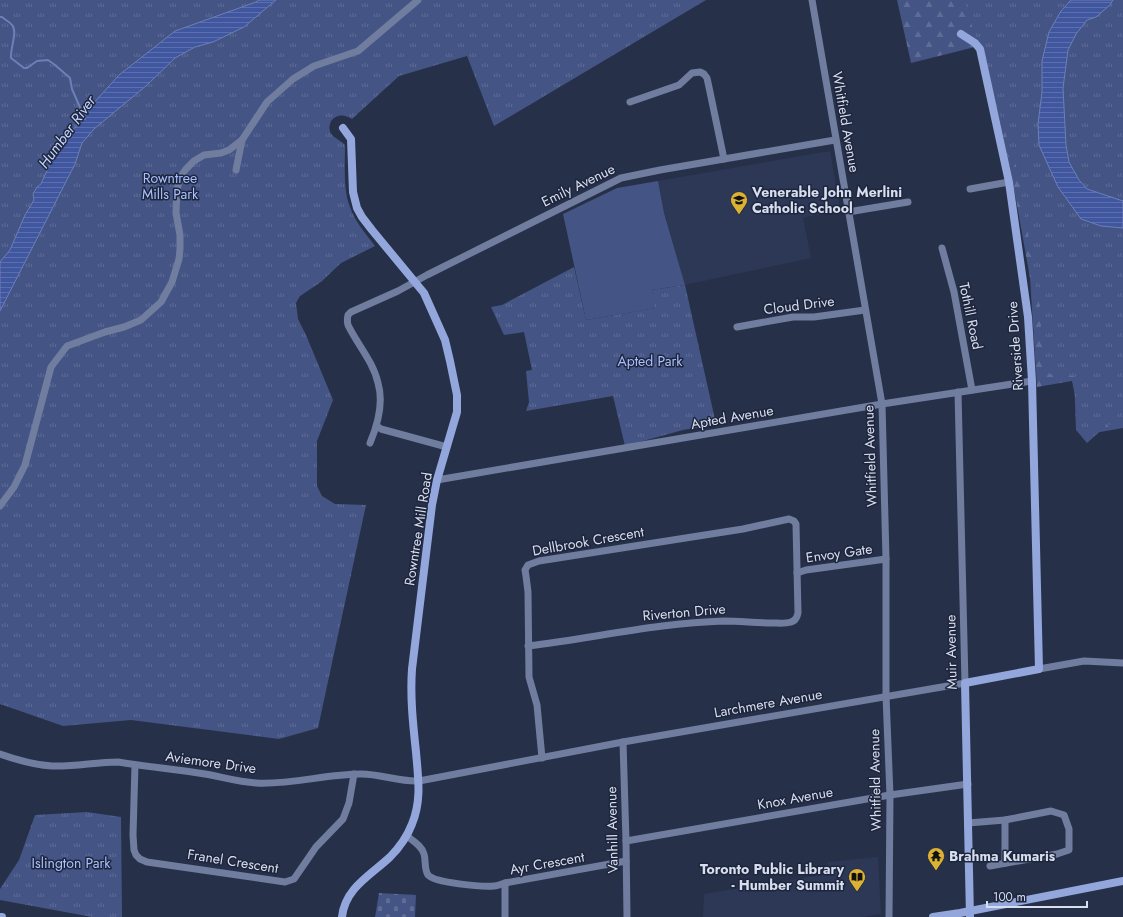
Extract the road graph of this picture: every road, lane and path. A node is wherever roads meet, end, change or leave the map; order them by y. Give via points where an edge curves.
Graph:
1 (418, 0) edge
2 (812, 0) edge
3 (961, 34) dead end
4 (630, 102) dead end
5 (343, 128) dead end
6 (242, 140) junction
7 (836, 140) junction
8 (724, 159) junction
9 (236, 170) dead end
10 (1009, 182) junction
11 (970, 189) dead end
12 (908, 202) dead end
13 (848, 212) junction
14 (942, 248) dead end
15 (415, 282) junction
16 (865, 310) junction
17 (737, 327) dead end
18 (1032, 381) junction
19 (972, 390) junction
20 (958, 392) junction
21 (882, 404) junction
22 (377, 426) junction
23 (370, 443) dead end
24 (447, 448) junction
25 (437, 480) junction
26 (0, 506) edge
27 (886, 559) junction
28 (797, 573) junction
29 (528, 646) junction
30 (1123, 663) edge
31 (1039, 669) junction
32 (965, 683) junction
33 (886, 696) junction
34 (623, 742) junction
35 (1, 757) edge
36 (542, 758) junction
37 (135, 765) junction
38 (354, 774) junction
39 (418, 781) junction
40 (968, 784) junction
41 (890, 795) junction
42 (1005, 820) junction
43 (968, 823) junction
44 (407, 836) junction
45 (626, 841) junction
46 (626, 861) junction
47 (1005, 863) junction
48 (990, 866) dead end
49 (1123, 881) edge
50 (505, 883) junction
51 (970, 914) edge
52 (342, 917) edge
53 (505, 917) edge
54 (627, 917) edge
55 (890, 917) edge
56 (933, 917) edge

1 - 6 street via 358,51 314,66 292,79 267,102
2 - 7 street, Whitfield Avenue
3 - 10 street, Riverside Drive via 980,48
4 - 8 street via 680,85 692,73 704,74 707,78
5 - 15 street, Rowntree Mill Road via 350,139 353,192 357,208
6 - 9 street
6 - 26 street via 229,150 204,155 194,161 181,176 176,198 180,235 179,259 172,282 161,302 141,320 68,346 51,368 25,465 14,487
7 - 8 street, Emily Avenue
7 - 13 street, Whitfield Avenue
8 - 15 street, Emily Avenue via 621,178
10 - 11 street
10 - 18 street, Riverside Drive via 1028,317
12 - 13 street
13 - 16 street, Whitfield Avenue
14 - 19 street, Tothill Road via 954,292
15 - 22 street, Emily Avenue via 348,315 348,324 378,383 381,400
15 - 24 street, Rowntree Mill Road via 424,294 445,340 455,384 457,412
16 - 17 street, Cloud Drive via 814,317 793,317
16 - 21 street, Whitfield Avenue
18 - 19 street, Apted Avenue
18 - 31 street, Riverside Drive
19 - 20 street, Apted Avenue
20 - 21 street, Apted Avenue
20 - 32 street, Muir Avenue
21 - 25 street, Apted Avenue
21 - 27 street, Whitfield Avenue
22 - 23 street
22 - 24 street
24 - 25 street, Rowntree Mill Road
25 - 39 street, Rowntree Mill Road via 411,681
27 - 28 street, Envoy Gate
27 - 33 street, Whitfield Avenue
28 - 29 street, Riverton Drive via 798,613 791,622 691,622
28 - 29 street, Dellbrook Crescent via 797,527 794,521 789,520 533,563 528,565 526,570
29 - 36 street, Dellbrook Crescent via 529,677 537,705
30 - 31 street, Larchmere Avenue via 1084,661
31 - 32 street, Larchmere Avenue
32 - 33 street, Larchmere Avenue
32 - 40 street, Muir Avenue
33 - 34 street, Larchmere Avenue
33 - 41 street, Whitfield Avenue
34 - 36 street, Larchmere Avenue
34 - 45 street, Vanhill Avenue
35 - 37 street, Aviemore Drive via 52,766 104,762
36 - 39 street, Larchmere Avenue
37 - 38 street, Aviemore Drive via 255,783
37 - 38 street, Franel Crescent via 133,835 134,850 140,859 285,882 294,879 316,847 343,819 349,803
38 - 39 street, Aviemore Drive
39 - 44 street, Rowntree Mill Road via 418,804
40 - 41 street, Knox Avenue
40 - 43 street, Muir Avenue
41 - 45 street, Knox Avenue
41 - 55 street, Whitfield Avenue
42 - 43 street
42 - 47 street
42 - 47 street via 1051,811 1064,815 1069,829 1069,850
43 - 51 street, Muir Avenue
44 - 50 street via 424,853 426,872 432,878 483,886
44 - 52 street, Rowntree Mill Road via 392,856 352,891
45 - 46 street, Vanhill Avenue
46 - 50 street, Ayr Crescent
46 - 54 street, Vanhill Avenue
47 - 48 street
49 - 51 street
50 - 53 street, Ayr Crescent
51 - 56 street

